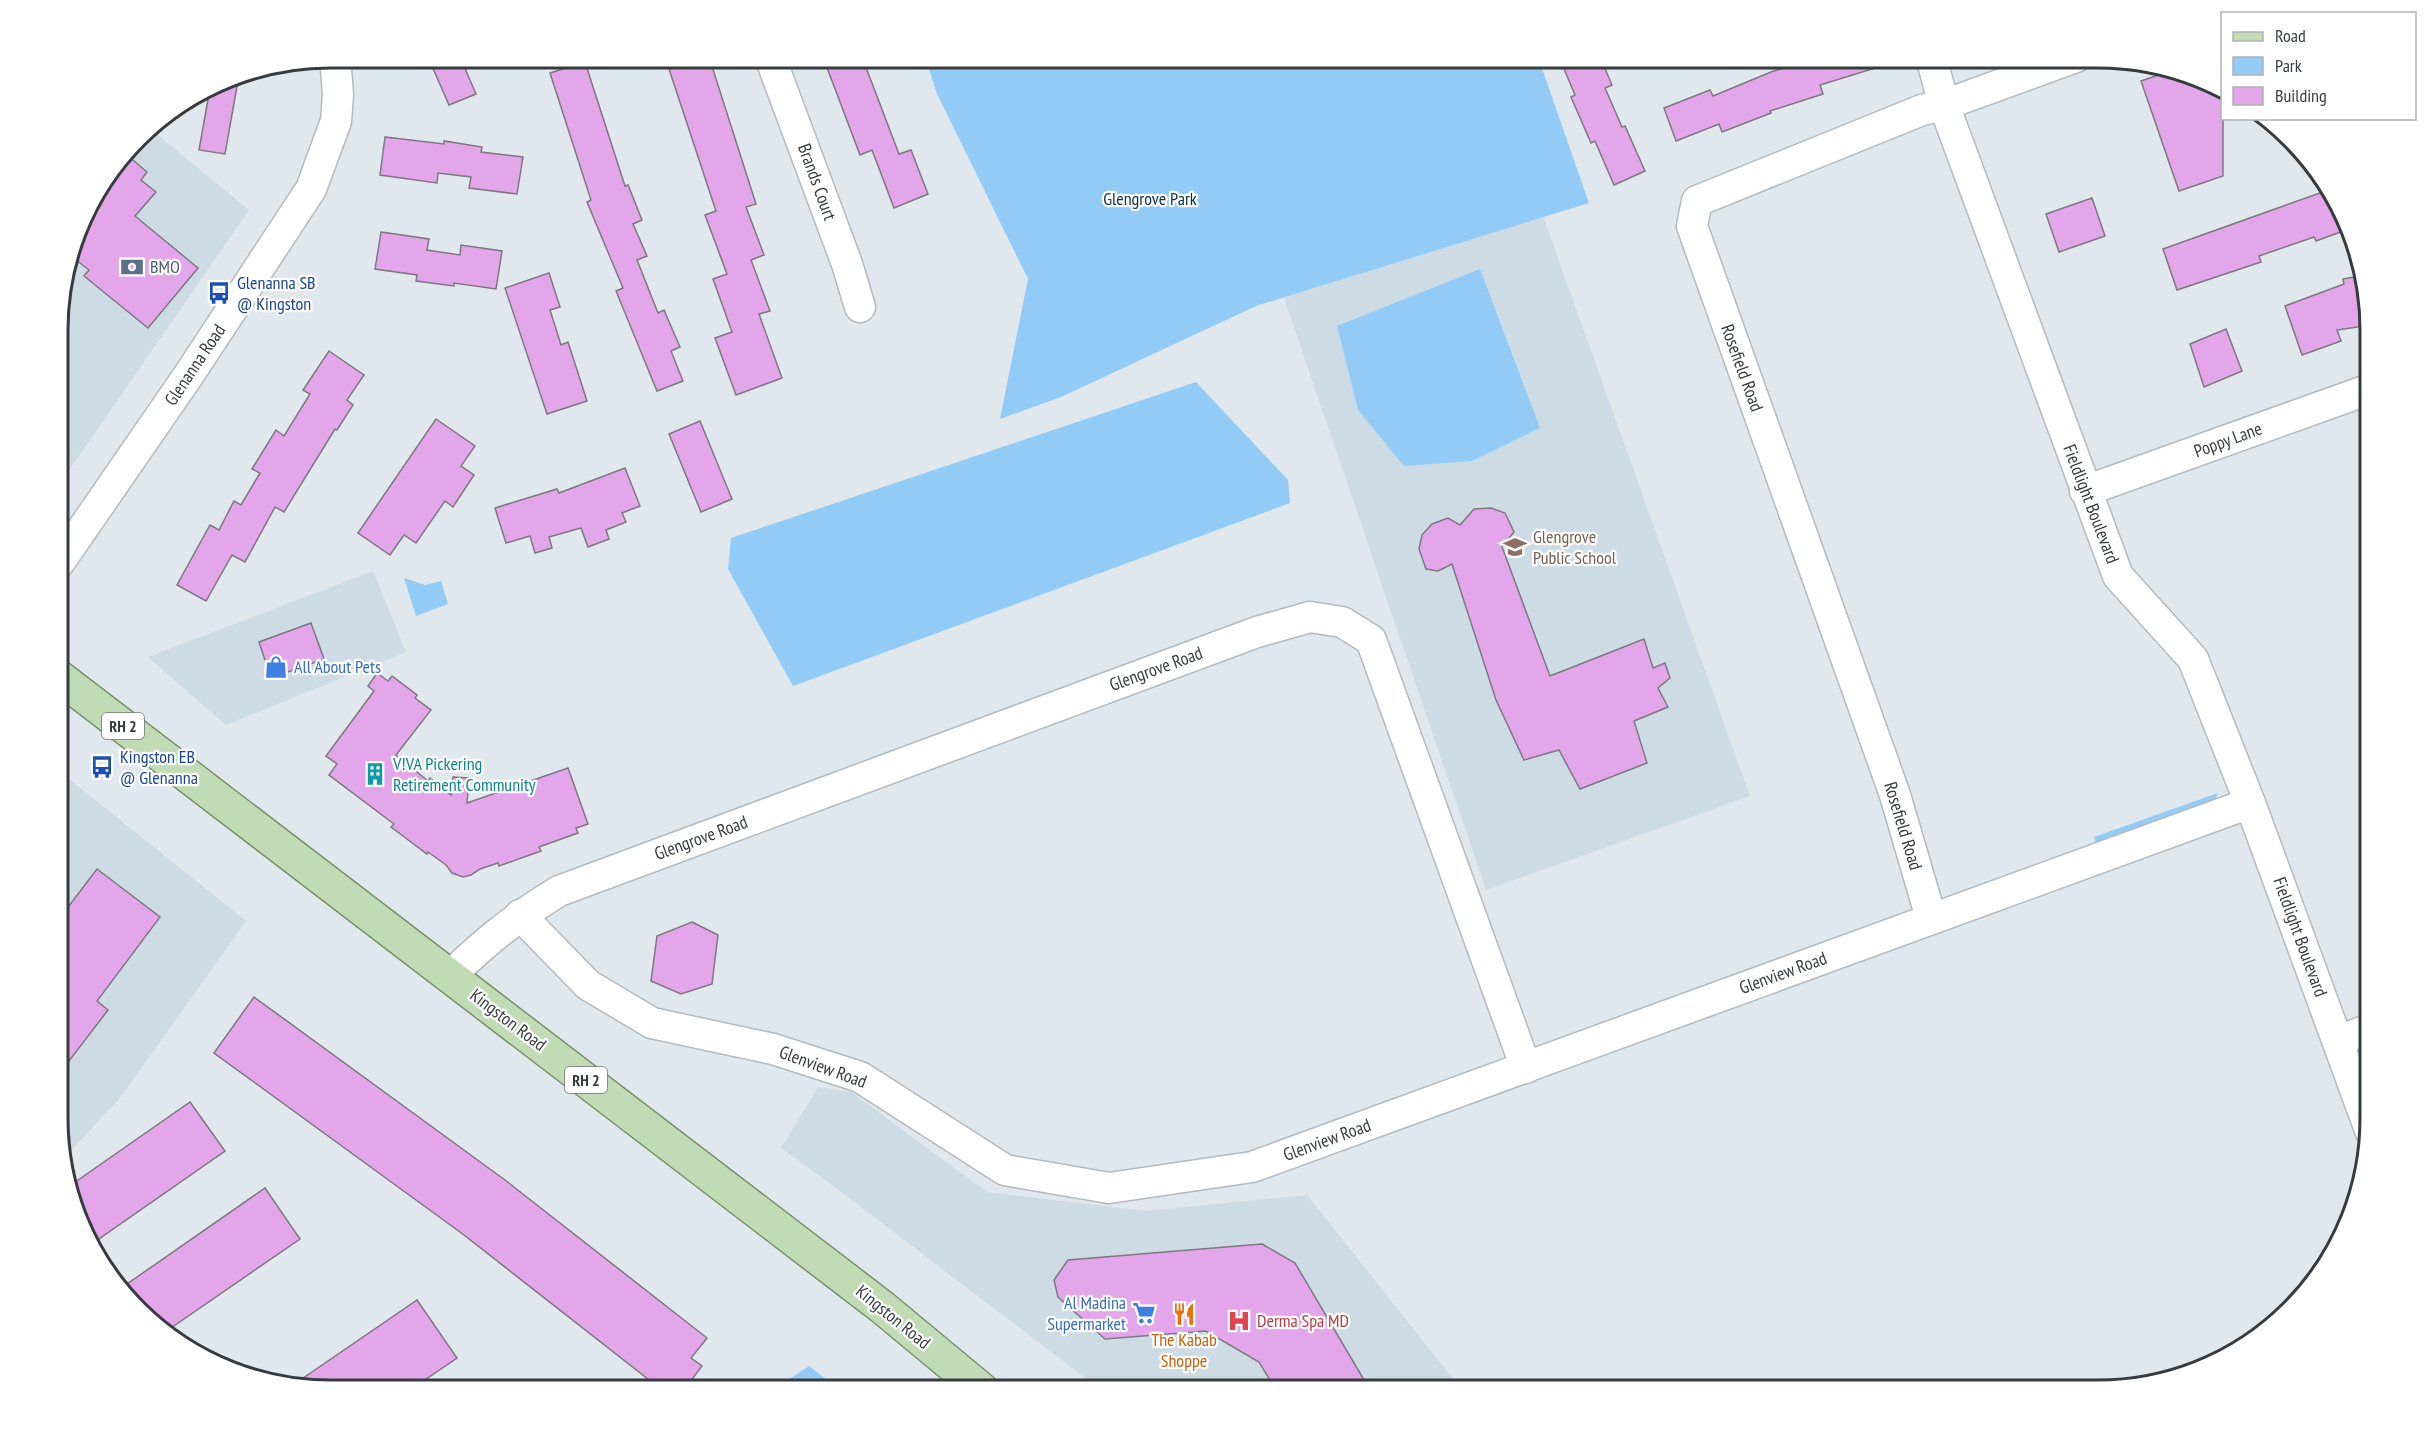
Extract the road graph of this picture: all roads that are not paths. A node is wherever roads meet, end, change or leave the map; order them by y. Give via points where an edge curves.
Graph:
1 (336, 68) edge
2 (774, 68) edge
3 (1934, 68) edge
4 (2046, 68) edge
5 (1944, 105) junction
6 (860, 307) dead end
7 (2360, 393) edge
8 (2085, 490) junction
9 (68, 550) edge
10 (68, 684) edge
11 (2250, 803) junction
12 (520, 915) junction
13 (1931, 918) junction
14 (450, 976) junction
15 (2360, 1033) edge
16 (2338, 1041) junction
17 (1526, 1068) junction
18 (2360, 1102) edge
19 (970, 1380) edge

1 - 9 street, Glenanna Road via 336,121 311,189
2 - 6 street, Brands Court
3 - 5 street, Fieldlight Boulevard
4 - 5 street, Rosefield Road
5 - 8 street, Fieldlight Boulevard
5 - 13 street, Rosefield Road via 1697,201 1692,226 1895,795
7 - 8 street, Poppy Lane
8 - 11 street, Fieldlight Boulevard via 2118,576 2193,659
10 - 14 main road, Kingston Road / RH 2
11 - 13 street, Glenview Road
11 - 16 street, Fieldlight Boulevard
12 - 14 street
12 - 17 street, Glenview Road via 588,985 652,1023 773,1049 860,1077 1005,1170 1109,1188 1252,1167
12 - 17 street, Glengrove Road via 559,891 1257,632 1310,617 1342,622 1371,640
13 - 17 street, Glenview Road
14 - 19 main road, Kingston Road / RH 2 via 882,1307
15 - 16 street
16 - 18 street, Fieldlight Boulevard

